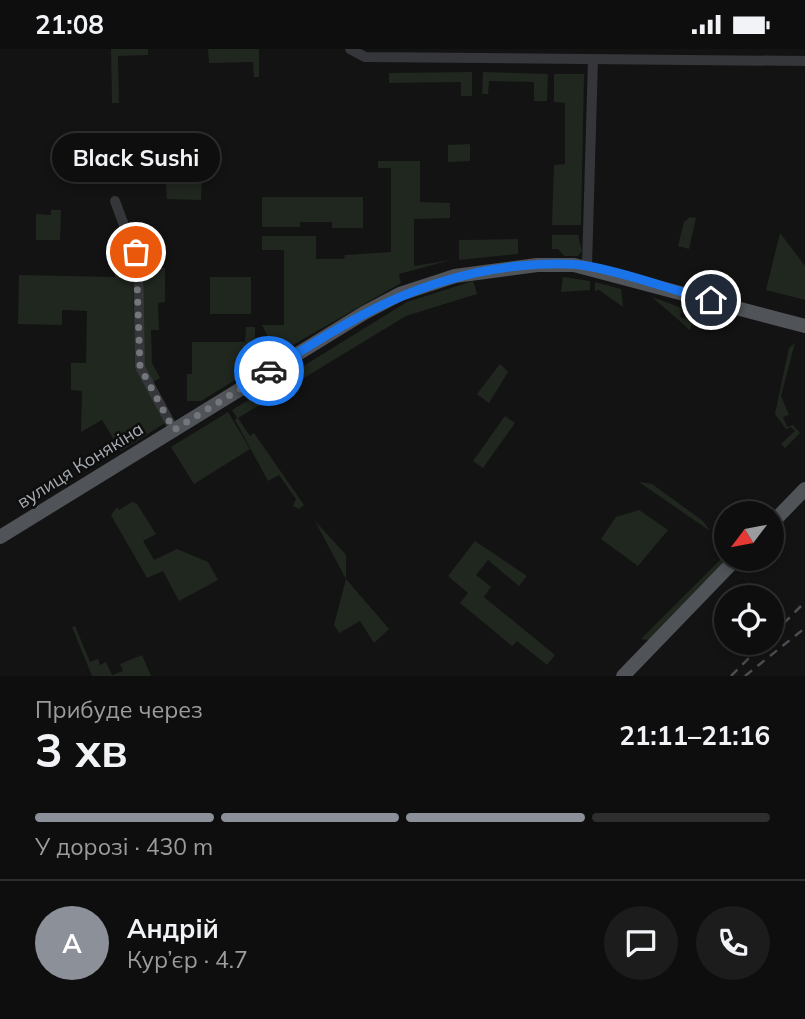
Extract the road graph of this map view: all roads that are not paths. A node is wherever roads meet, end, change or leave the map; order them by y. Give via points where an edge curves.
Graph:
1 (350, 49) edge
2 (593, 59) junction
3 (805, 61) edge
4 (115, 201) dead end
5 (587, 266) junction
6 (805, 325) edge
7 (174, 430) junction
8 (805, 488) edge
9 (784, 510) edge
10 (0, 537) edge
11 (724, 571) edge
12 (623, 676) edge

1 - 2 street via 365,57
2 - 3 street
2 - 5 street
4 - 7 street via 138,263 140,367
5 - 6 main road, вулиця Конякіна
5 - 7 main road, вулиця Конякіна via 497,269 455,276 400,294
7 - 10 main road, вулиця Конякіна
8 - 9 main road
11 - 12 main road

